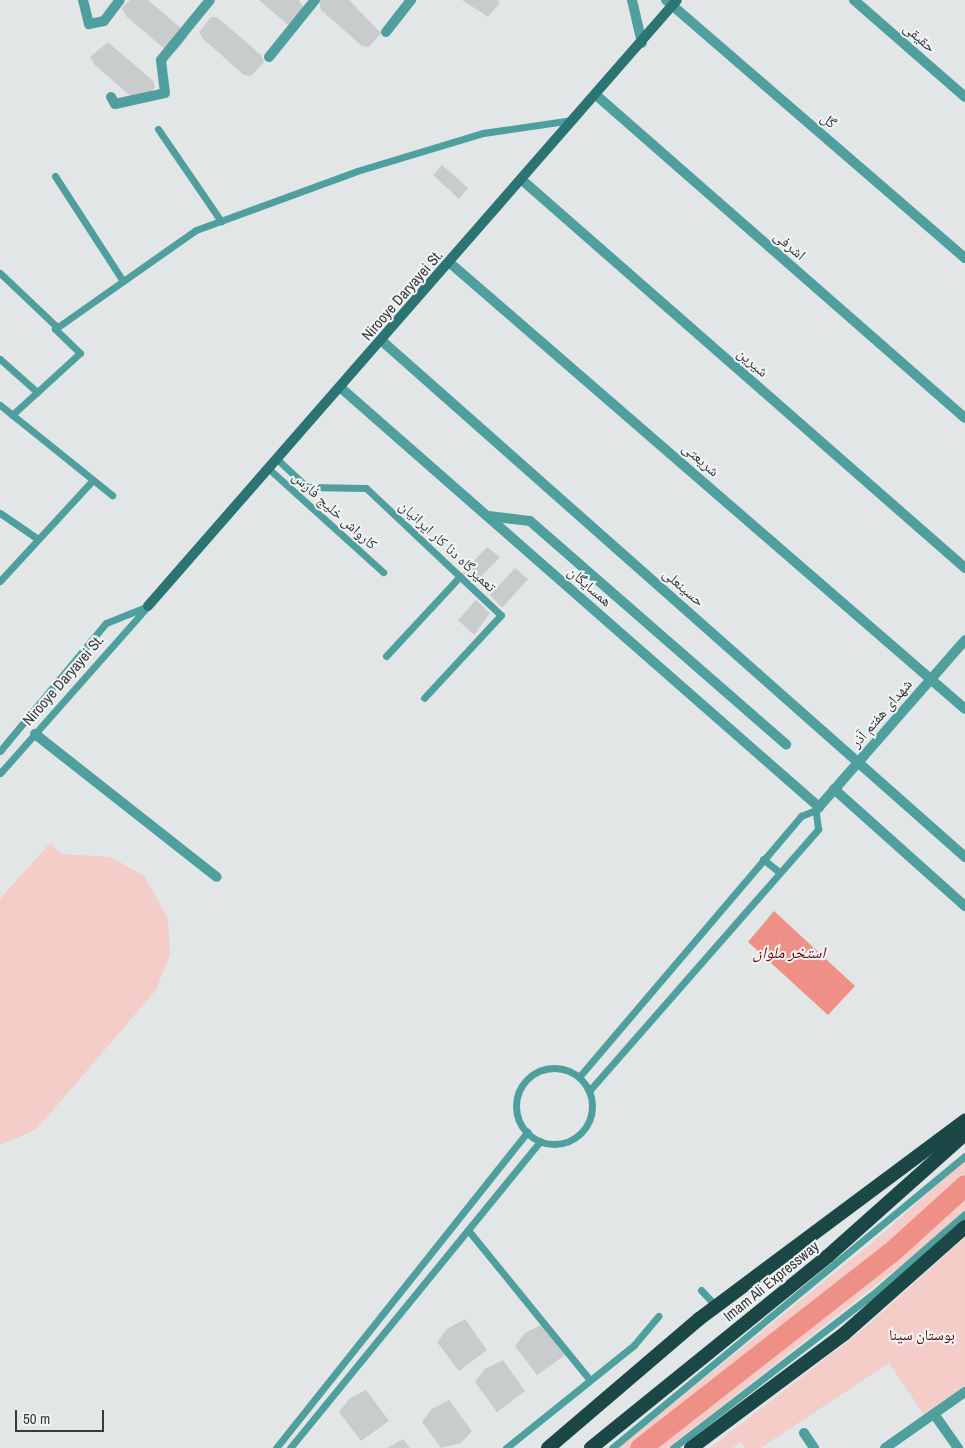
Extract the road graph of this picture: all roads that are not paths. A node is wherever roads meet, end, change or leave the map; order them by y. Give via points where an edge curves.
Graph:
1 (83, 0) edge
2 (120, 0) edge
3 (210, 0) edge
4 (315, 0) edge
5 (411, 0) edge
6 (632, 0) edge
7 (854, 0) edge
8 (672, 2) edge
9 (386, 32) dead end
10 (642, 43) junction
11 (268, 57) dead end
12 (596, 95) junction
13 (965, 96) edge
14 (112, 97) dead end
15 (575, 120) junction
16 (158, 129) dead end
17 (55, 176) dead end
18 (522, 180) junction
19 (221, 221) junction
20 (965, 258) edge
21 (450, 263) junction
22 (0, 273) edge
23 (123, 281) junction
24 (57, 327) junction
25 (382, 341) junction
26 (0, 360) edge
27 (341, 388) junction
28 (37, 392) junction
29 (0, 405) edge
30 (12, 415) junction
31 (965, 418) edge
32 (278, 460) junction
33 (269, 469) junction
34 (92, 480) junction
35 (112, 495) dead end
36 (0, 513) edge
37 (488, 516) junction
38 (38, 539) junction
39 (965, 568) edge
40 (383, 572) dead end
41 (460, 576) junction
42 (0, 581) edge
43 (148, 606) junction
44 (965, 640) edge
45 (386, 656) dead end
46 (931, 678) junction
47 (424, 698) dead end
48 (965, 709) edge
49 (35, 734) junction
50 (786, 744) dead end
51 (0, 751) edge
52 (859, 761) junction
53 (0, 774) edge
54 (834, 789) junction
55 (818, 810) junction
56 (965, 857) edge
57 (763, 860) junction
58 (779, 872) junction
59 (216, 877) dead end
60 (965, 906) edge
61 (579, 1076) junction
62 (589, 1091) junction
63 (965, 1121) edge
64 (527, 1132) junction
65 (965, 1134) edge
66 (540, 1141) junction
67 (965, 1156) edge
68 (965, 1214) edge
69 (965, 1227) edge
70 (468, 1230) junction
71 (701, 1290) dead end
72 (716, 1306) junction
73 (658, 1316) dead end
74 (590, 1380) junction
75 (965, 1392) edge
76 (934, 1414) junction
77 (804, 1433) dead end
78 (276, 1448) edge
79 (290, 1448) edge
80 (506, 1448) edge
81 (548, 1448) edge
82 (591, 1448) edge
83 (612, 1448) edge
84 (673, 1448) edge
85 (691, 1448) edge
86 (814, 1448) edge
87 (885, 1448) edge
88 (958, 1448) edge

1 - 2 street via 89,24 104,21
3 - 14 street via 161,60 165,93 115,104
4 - 11 street
5 - 9 street
6 - 10 street
7 - 13 street, حقیقی
8 - 10 main road, Nirooye Daryayei St.
8 - 20 street, گل
10 - 12 main road, Nirooye Daryayei St.
12 - 15 main road, Nirooye Daryayei St.
12 - 31 street, اشرفی
15 - 18 main road, Nirooye Daryayei St.
15 - 19 lane via 483,133 357,171
16 - 19 lane
17 - 23 lane
18 - 21 main road, Nirooye Daryayei St.
18 - 39 street, شیرین
19 - 23 lane via 196,230
21 - 25 main road, Nirooye Daryayei St.
21 - 46 street, شریعتی
22 - 24 lane
23 - 24 lane
24 - 28 lane via 80,353
25 - 27 main road, Nirooye Daryayei St.
25 - 52 street, حسینعلی
26 - 28 lane
27 - 32 main road, Nirooye Daryayei St.
27 - 37 street, همسایگان
28 - 30 lane
29 - 30 lane
30 - 34 lane
32 - 33 main road, Nirooye Daryayei St.
32 - 41 lane, تعمیرگاه دنا کار ایرانیان via 307,487 366,488
33 - 40 lane, کارواش خلیج فارس
33 - 43 main road, Nirooye Daryayei St.
34 - 35 lane
34 - 38 lane
36 - 38 lane
37 - 50 street via 530,521
37 - 55 street, همسایگان
38 - 42 lane
41 - 45 lane
41 - 47 lane, تعمیرگاه دنا کار ایرانیان via 501,614
43 - 49 lane, Nirooye Daryayei St.
43 - 51 lane, Nirooye Daryayei St. via 106,623
44 - 46 street, شهدای هفتم آذر
46 - 48 street, شریعتی
46 - 52 street, شهدای هفتم آذر
49 - 53 lane, Nirooye Daryayei St.
49 - 59 street
52 - 54 street, شهدای هفتم آذر
52 - 56 street, حسینعلی
54 - 55 street, شهدای هفتم آذر
54 - 60 street
55 - 57 lane via 801,816
55 - 58 lane via 818,828
57 - 58 lane
57 - 61 lane
58 - 62 lane
61 - 62 lane
61 - 64 lane via 554,1068 530,1076 516,1099 516,1112
62 - 66 lane via 592,1109 583,1130 563,1143
63 - 72 highway
64 - 66 lane
64 - 78 lane
65 - 82 highway, Imam Ali Expressway via 828,1256
66 - 70 lane
67 - 83 lane
68 - 84 lane via 865,1300
69 - 85 highway via 844,1334
70 - 74 lane
70 - 79 lane
71 - 72 lane
72 - 81 highway
73 - 74 lane via 634,1345
74 - 80 lane
75 - 76 street
76 - 87 street
76 - 88 street
77 - 86 street

